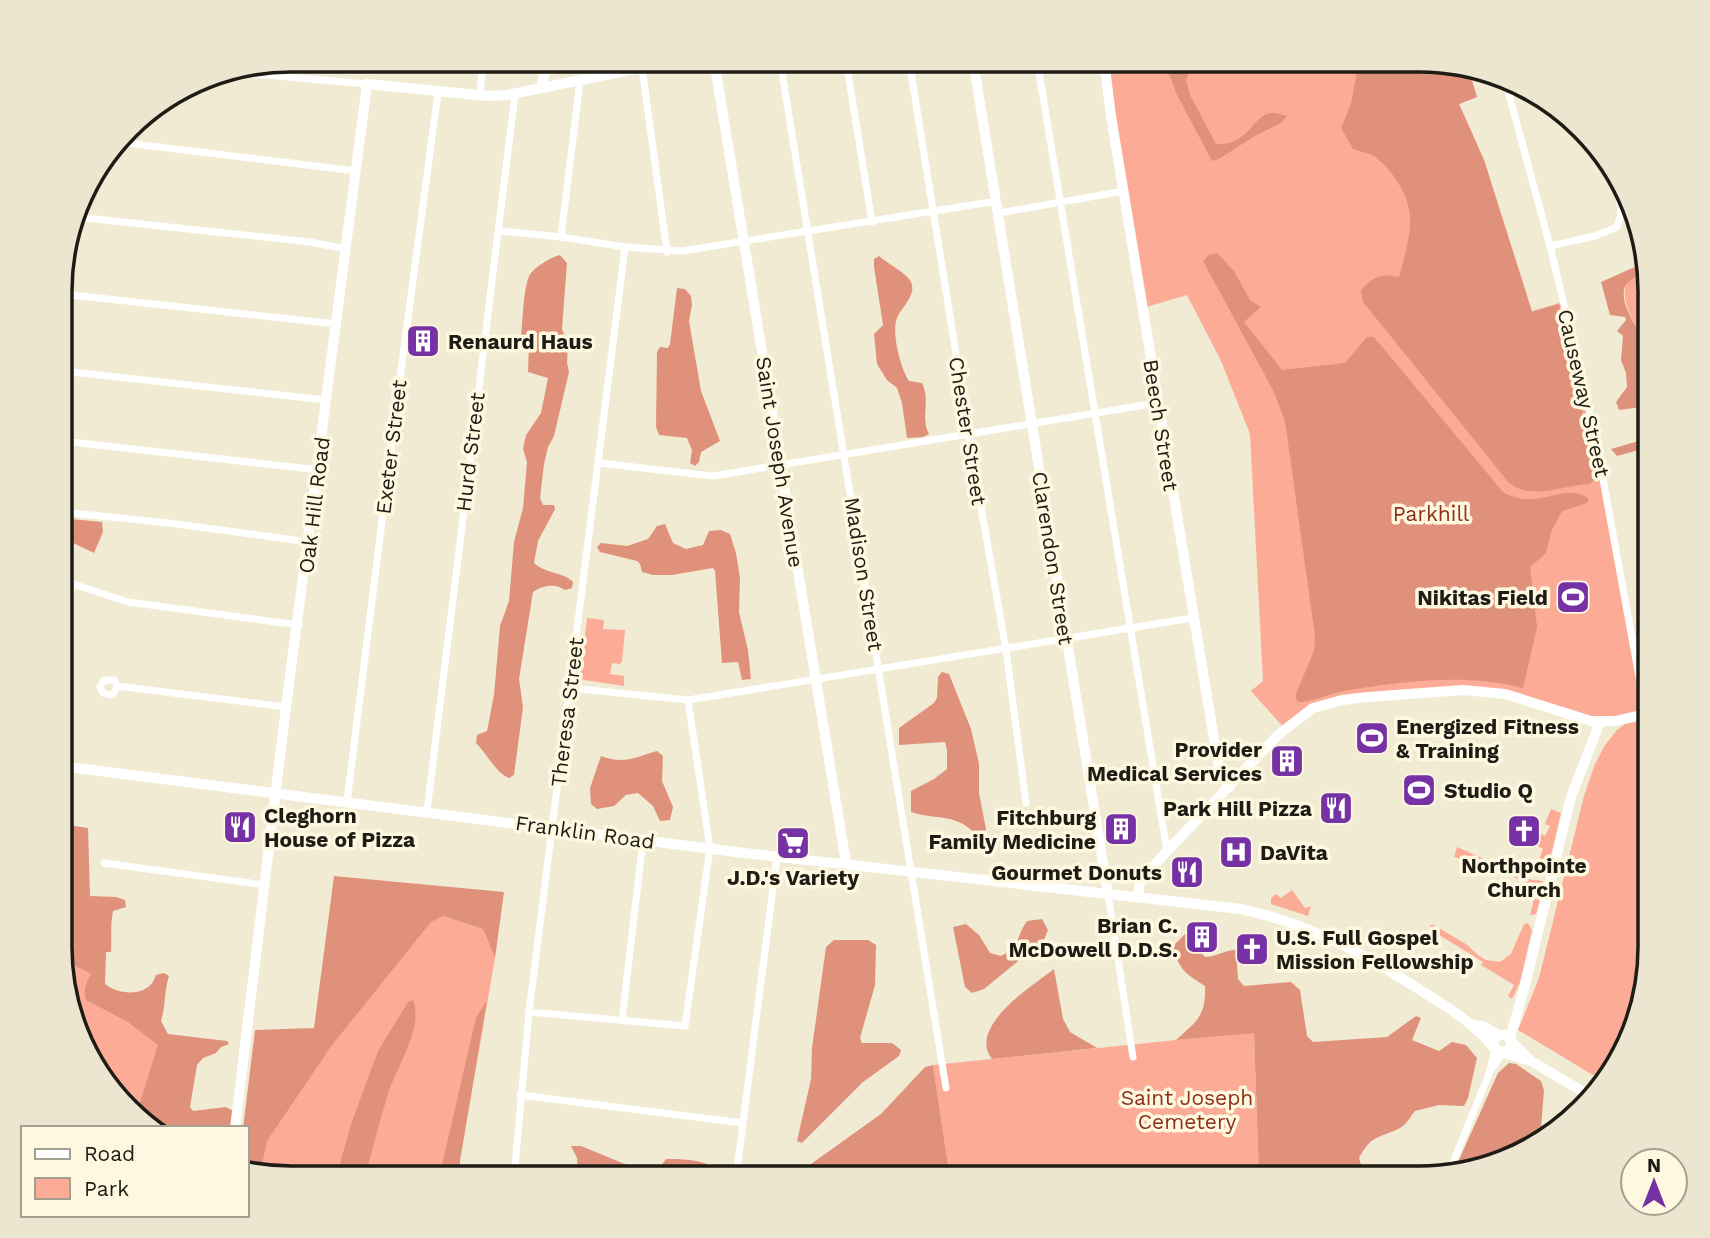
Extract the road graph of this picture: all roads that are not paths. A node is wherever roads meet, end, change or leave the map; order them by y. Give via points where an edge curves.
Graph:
1 (482, 72) edge
2 (545, 72) edge
3 (613, 72) edge
4 (643, 72) edge
5 (716, 72) edge
6 (782, 72) edge
7 (848, 72) edge
8 (911, 72) edge
9 (976, 72) edge
10 (1040, 72) edge
11 (1106, 72) edge
12 (260, 74) edge
13 (580, 81) junction
14 (368, 84) junction
15 (541, 86) junction
16 (1508, 91) edge
17 (438, 92) junction
18 (515, 94) junction
19 (480, 95) junction
20 (129, 143) edge
21 (356, 171) junction
22 (1124, 191) junction
23 (997, 201) junction
24 (1060, 201) junction
25 (1620, 203) edge
26 (934, 211) junction
27 (999, 213) junction
28 (84, 217) edge
29 (872, 222) junction
30 (500, 231) junction
31 (809, 232) junction
32 (561, 237) junction
33 (743, 242) junction
34 (1550, 246) junction
35 (625, 247) junction
36 (346, 249) junction
37 (667, 251) junction
38 (72, 294) edge
39 (337, 324) junction
40 (72, 372) edge
41 (326, 400) junction
42 (1157, 403) junction
43 (1095, 414) junction
44 (1032, 424) junction
45 (969, 433) junction
46 (72, 442) edge
47 (845, 455) junction
48 (599, 463) junction
49 (782, 465) junction
50 (319, 470) junction
51 (72, 513) edge
52 (309, 542) junction
53 (73, 584) joint
54 (72, 587) edge
55 (1192, 618) junction
56 (299, 625) junction
57 (1130, 629) junction
58 (1066, 639) junction
59 (1006, 650) junction
60 (1638, 661) edge
61 (880, 668) junction
62 (815, 680) junction
63 (117, 687) dead end
64 (570, 688) junction
65 (688, 700) junction
66 (286, 707) junction
67 (1638, 716) edge
68 (1600, 722) junction
69 (72, 767) edge
70 (1229, 788) junction
71 (277, 795) junction
72 (347, 803) junction
73 (1026, 803) dead end
74 (427, 811) junction
75 (552, 828) junction
76 (643, 840) junction
77 (710, 848) junction
78 (1167, 851) junction
79 (777, 856) junction
80 (104, 863) dead end
81 (846, 863) junction
82 (911, 871) junction
83 (265, 885) junction
84 (1108, 894) junction
85 (1138, 896) junction
86 (529, 1012) junction
87 (622, 1020) junction
88 (1475, 1025) junction
89 (1505, 1037) junction
90 (1500, 1050) junction
91 (1133, 1057) dead end
92 (1531, 1061) junction
93 (946, 1088) dead end
94 (1583, 1092) edge
95 (520, 1095) junction
96 (743, 1123) junction
97 (235, 1126) edge
98 (1453, 1163) edge
99 (515, 1166) edge
100 (738, 1166) edge

1 - 19 street
2 - 15 street
3 - 13 street
4 - 37 street
5 - 33 street, Saint Joseph Avenue
6 - 31 street, Madison Street
7 - 29 street
8 - 26 street, Chester Street
9 - 23 street, Clarendon Street
10 - 24 street
11 - 22 street, Beech Street
12 - 14 street
13 - 15 street
13 - 32 street
14 - 17 street
14 - 21 street, Oak Hill Road
15 - 18 street
16 - 34 street, Causeway Street
17 - 19 street
17 - 72 street, Exeter Street
18 - 19 street
18 - 30 street, Hurd Street
20 - 21 street
21 - 36 street, Oak Hill Road
22 - 24 street
22 - 42 street, Beech Street
23 - 26 street
23 - 27 street, Clarendon Street
24 - 27 street
24 - 43 street
25 - 34 street via 1617,227
26 - 29 street
26 - 45 street, Chester Street
27 - 44 street, Clarendon Street
28 - 36 street
29 - 31 street
30 - 32 street
30 - 74 street, Hurd Street
31 - 33 street
31 - 47 street, Madison Street
32 - 35 street
33 - 37 street
33 - 49 street, Saint Joseph Avenue
34 - 60 street, Causeway Street via 1594,430
35 - 37 street
35 - 48 street, Theresa Street
36 - 39 street, Oak Hill Road
38 - 39 street
39 - 41 street, Oak Hill Road
40 - 41 street
41 - 50 street, Oak Hill Road
42 - 43 street
42 - 55 street, Beech Street
43 - 44 street
43 - 57 street
44 - 45 street
44 - 58 street, Clarendon Street
45 - 47 street
45 - 59 street, Chester Street
46 - 50 street
47 - 49 street
47 - 61 street, Madison Street
48 - 49 street via 713,476
48 - 64 street, Theresa Street
49 - 62 street, Saint Joseph Avenue
50 - 52 street, Oak Hill Road
51 - 52 street
52 - 56 street, Oak Hill Road
53 - 54 street
53 - 56 street via 128,602
55 - 57 street
55 - 70 street, Beech Street via 1218,763
56 - 66 street, Oak Hill Road
57 - 58 street
57 - 78 street
58 - 59 street
58 - 84 street, Clarendon Street
59 - 61 street
59 - 73 street, Chester Street
61 - 62 street
61 - 82 street, Madison Street
62 - 65 street
62 - 81 street, Saint Joseph Avenue
63 - 66 street
64 - 65 street
64 - 75 street, Theresa Street
65 - 77 street
66 - 71 street, Oak Hill Road
67 - 68 street
68 - 70 street via 1486,691 1342,700 1301,716
68 - 89 street via 1571,797 1524,989
69 - 71 street, Franklin Road
70 - 78 street
71 - 72 street, Franklin Road
71 - 83 street, Oak Hill Road
72 - 74 street, Franklin Road
74 - 75 street, Franklin Road
75 - 76 street, Franklin Road
75 - 86 street, Theresa Street
76 - 77 street, Franklin Road
76 - 87 street
77 - 79 street, Franklin Road
77 - 87 street via 685,1026
78 - 85 street via 1140,882
79 - 81 street, Franklin Road
79 - 96 street
80 - 83 street
81 - 82 street, Franklin Road
82 - 84 street, Franklin Road
82 - 93 street, Madison Street
83 - 97 street, Oak Hill Road
84 - 85 street, Franklin Road
84 - 91 street, Clarendon Street
85 - 88 street, Franklin Road via 1241,909 1299,924 1352,948
86 - 87 street
86 - 95 street, Theresa Street
88 - 89 street
88 - 90 street
89 - 90 street via 1511,1047
89 - 90 street via 1494,1038
89 - 92 street
90 - 92 street
90 - 98 street
92 - 94 street
95 - 96 street
95 - 99 street, Theresa Street
96 - 100 street

